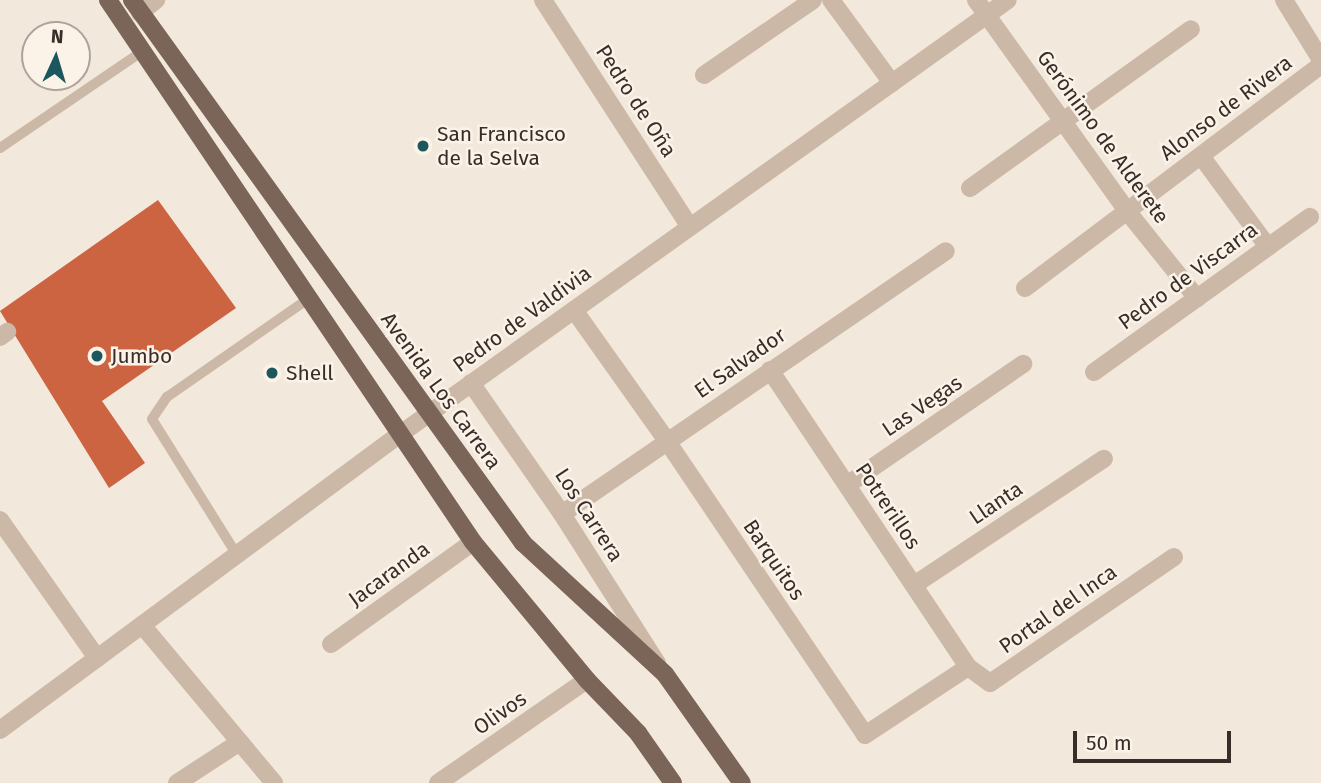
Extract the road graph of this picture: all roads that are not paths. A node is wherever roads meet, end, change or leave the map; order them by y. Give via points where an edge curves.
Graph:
1 (108, 0) edge
2 (156, 0) edge
3 (543, 0) edge
4 (813, 0) edge
5 (831, 0) edge
6 (976, 0) edge
7 (1008, 0) edge
8 (1284, 0) edge
9 (136, 6) edge
10 (987, 15) junction
11 (1191, 29) dead end
12 (141, 52) junction
13 (1321, 62) edge
14 (704, 75) dead end
15 (891, 83) junction
16 (1063, 121) junction
17 (0, 148) edge
18 (1200, 156) junction
19 (970, 188) dead end
20 (1127, 211) junction
21 (1310, 216) dead end
22 (690, 226) junction
23 (1268, 247) junction
24 (946, 251) dead end
25 (1025, 288) dead end
26 (1197, 298) junction
27 (308, 299) junction
28 (574, 310) junction
29 (1024, 364) dead end
30 (771, 370) junction
31 (1094, 372) dead end
32 (471, 383) junction
33 (429, 413) junction
34 (399, 435) junction
35 (667, 441) junction
36 (1104, 459) dead end
37 (847, 485) junction
38 (562, 514) junction
39 (0, 520) edge
40 (473, 542) junction
41 (237, 555) junction
42 (1174, 557) dead end
43 (914, 585) junction
44 (142, 625) junction
45 (331, 644) dead end
46 (97, 658) junction
47 (968, 667) junction
48 (665, 674) junction
49 (587, 680) junction
50 (0, 730) edge
51 (240, 742) junction
52 (177, 783) edge
53 (274, 783) edge
54 (438, 783) edge
55 (673, 783) edge
56 (742, 783) edge

1 - 12 main road
2 - 9 street
3 - 22 street, Pedro de Oña
4 - 14 street
5 - 15 street
6 - 10 street, Gerónimo de Alderete
7 - 10 street, Pedro de Valdivia
8 - 13 street
9 - 33 main road, Avenida Los Carrera
10 - 15 street, Pedro de Valdivia
10 - 16 street, Gerónimo de Alderete
11 - 16 street
12 - 17 lane
12 - 27 main road
13 - 18 street, Alonso de Rivera
15 - 22 street, Pedro de Valdivia
16 - 19 street
16 - 20 street, Gerónimo de Alderete
18 - 20 street, Alonso de Rivera
18 - 23 street
20 - 25 street, Alonso de Rivera
20 - 26 street, Gerónimo de Alderete
21 - 23 street, Pedro de Viscarra
22 - 28 street, Pedro de Valdivia
23 - 26 street, Pedro de Viscarra
24 - 30 street, El Salvador
26 - 31 street, Pedro de Viscarra
27 - 34 main road
27 - 41 lane via 167,397 152,419
28 - 32 street, Pedro de Valdivia
28 - 35 street, Barquitos
29 - 37 street, Las Vegas
30 - 35 street, El Salvador
30 - 37 street, Potrerillos
32 - 33 street, Pedro de Valdivia
32 - 38 street, Los Carrera
33 - 34 street, Pedro de Valdivia
33 - 48 main road, Avenida Los Carrera via 523,543
34 - 40 main road
34 - 41 street, Pedro de Valdivia
35 - 38 street, El Salvador
35 - 47 street, Barquitos via 864,735
36 - 43 street, Llanta
37 - 43 street, Potrerillos
38 - 48 street, Los Carrera
39 - 46 street
40 - 45 street, Jacaranda
40 - 49 main road
41 - 44 street, Pedro de Valdivia
42 - 47 street, Portal del Inca via 990,683
43 - 47 street, Potrerillos
44 - 46 street, Pedro de Valdivia
44 - 51 street
46 - 50 street, Pedro de Valdivia
48 - 56 main road, Avenida Los Carrera
49 - 54 street, Olivos
49 - 55 main road via 638,733
51 - 52 street
51 - 53 street

